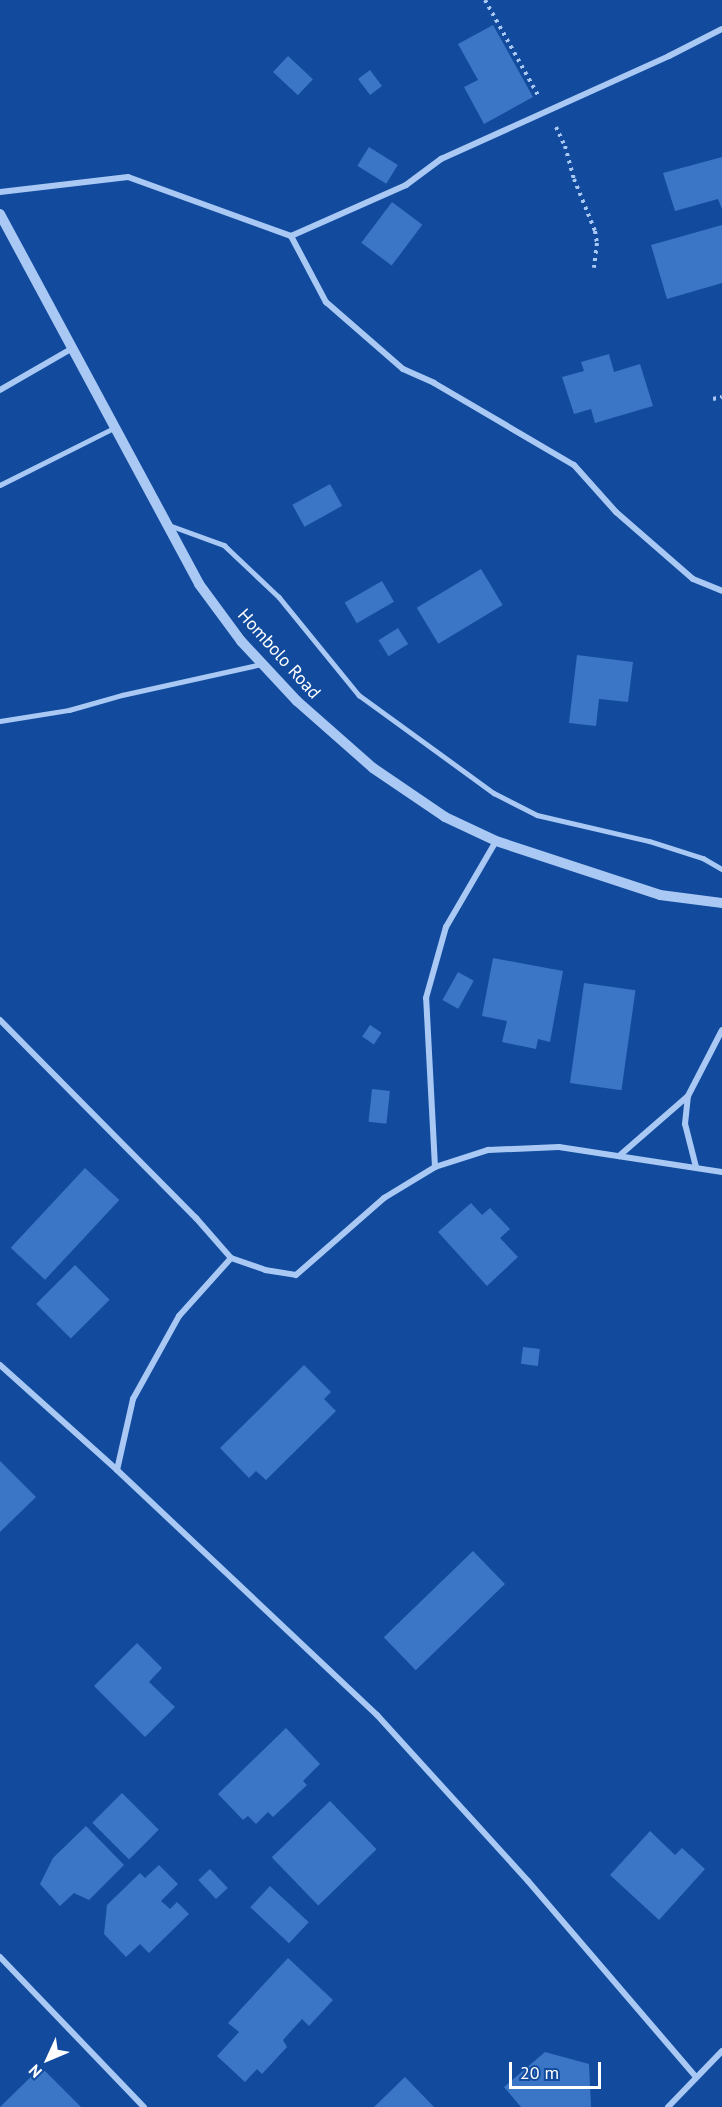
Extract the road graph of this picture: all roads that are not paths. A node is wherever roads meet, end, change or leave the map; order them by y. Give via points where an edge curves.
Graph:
1 (722, 29) edge
2 (0, 192) edge
3 (0, 214) edge
4 (291, 236) junction
5 (71, 349) junction
6 (0, 390) edge
7 (114, 428) junction
8 (0, 485) edge
9 (167, 525) junction
10 (722, 591) edge
11 (262, 664) junction
12 (0, 721) edge
13 (496, 840) junction
14 (722, 869) edge
15 (722, 903) edge
16 (0, 1020) edge
17 (722, 1030) edge
18 (688, 1096) junction
19 (619, 1156) junction
20 (435, 1167) junction
21 (696, 1167) junction
22 (722, 1172) edge
23 (231, 1258) junction
24 (0, 1365) edge
25 (117, 1470) junction
26 (0, 1957) edge
27 (722, 2051) edge
28 (696, 2077) junction
29 (144, 2107) edge
30 (668, 2107) edge

1 - 4 street via 441,159 406,185
2 - 4 street via 128,177
3 - 5 street, Hombolo Road
4 - 10 street via 326,302 403,369 574,465 616,512 693,579
5 - 6 street
5 - 7 street, Hombolo Road
7 - 8 lane
7 - 9 street, Hombolo Road
9 - 11 street, Hombolo Road via 199,584
9 - 14 lane via 224,545 279,597 359,695 494,793 537,814 648,841 703,858
11 - 12 lane via 69,710
11 - 13 street, Hombolo Road via 297,701 373,768 445,817
13 - 15 street, Hombolo Road via 660,895
13 - 20 street via 446,927 426,998
16 - 23 street
17 - 18 street
18 - 19 street
18 - 21 street via 685,1124
19 - 20 street via 559,1147 488,1150
19 - 21 street
20 - 23 street via 384,1198 296,1275 265,1270
21 - 22 street
23 - 25 street via 179,1316 133,1399
24 - 25 street
25 - 28 street via 377,1715 528,1881
26 - 29 street
27 - 28 street
28 - 30 street

